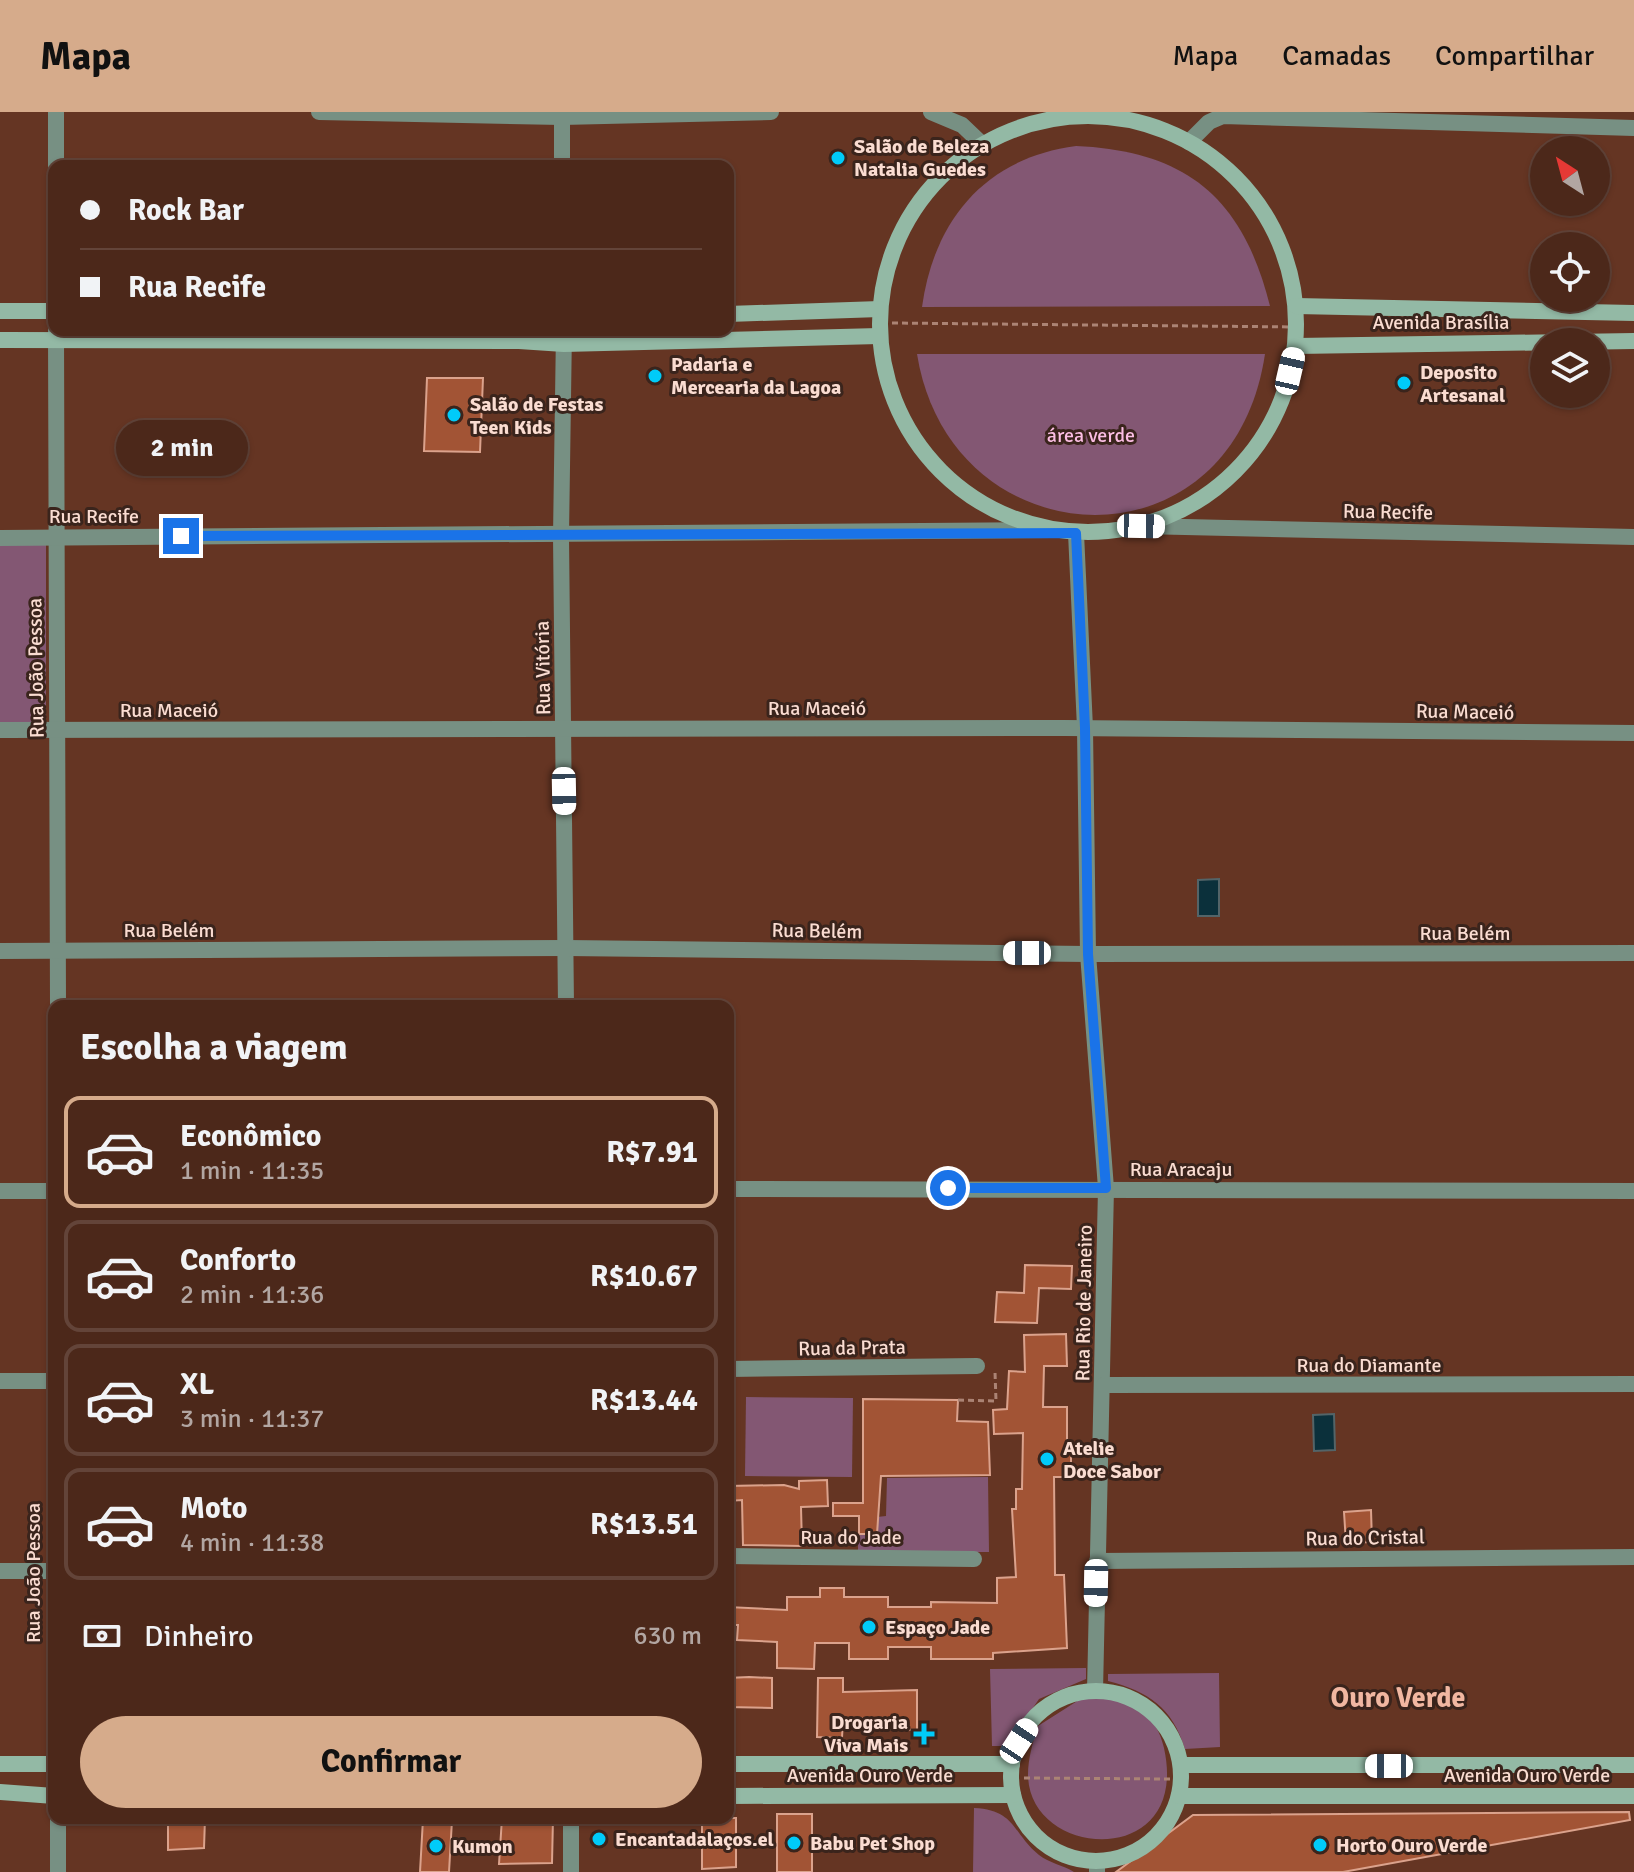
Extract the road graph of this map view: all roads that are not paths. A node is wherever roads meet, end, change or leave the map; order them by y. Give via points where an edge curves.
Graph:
1 (56, 112) edge
2 (319, 112) edge
3 (771, 112) edge
4 (931, 112) edge
5 (562, 114) edge
6 (1634, 128) edge
7 (1189, 142) junction
8 (983, 145) junction
9 (56, 160) edge
10 (562, 160) edge
11 (1296, 306) junction
12 (0, 311) edge
13 (48, 311) edge
14 (1634, 313) edge
15 (734, 314) edge
16 (879, 323) junction
17 (734, 329) edge
18 (56, 336) edge
19 (586, 336) edge
20 (564, 337) edge
21 (0, 340) edge
22 (1634, 341) edge
23 (1296, 346) junction
24 (1141, 526) junction
25 (1052, 530) junction
26 (1076, 533) junction
27 (55, 536) junction
28 (561, 536) junction
29 (1634, 537) edge
30 (0, 538) edge
31 (1085, 728) junction
32 (563, 729) junction
33 (0, 730) edge
34 (58, 730) junction
35 (1634, 733) edge
36 (566, 948) junction
37 (0, 951) edge
38 (57, 951) junction
39 (1634, 953) edge
40 (1088, 954) junction
41 (58, 1000) edge
42 (566, 1000) edge
43 (1106, 1188) junction
44 (734, 1189) edge
45 (0, 1191) edge
46 (48, 1191) edge
47 (1634, 1191) edge
48 (977, 1366) road end
49 (734, 1369) edge
50 (0, 1381) edge
51 (48, 1381) edge
52 (1634, 1384) edge
53 (1104, 1385) junction
54 (734, 1556) edge
55 (1634, 1557) edge
56 (974, 1559) dead end
57 (1097, 1561) junction
58 (0, 1571) edge
59 (48, 1571) edge
60 (1095, 1691) junction
61 (0, 1764) edge
62 (734, 1764) edge
63 (1012, 1764) junction
64 (1181, 1765) junction
65 (1634, 1765) edge
66 (48, 1766) edge
67 (0, 1792) edge
68 (1013, 1795) junction
69 (48, 1796) edge
70 (734, 1796) edge
71 (1179, 1796) junction
72 (1634, 1796) edge
73 (58, 1824) edge
74 (571, 1824) edge
75 (1097, 1867) edge
76 (58, 1872) edge
77 (571, 1872) edge

1 - 9 street
2 - 5 street
3 - 5 street
4 - 8 street via 962,125
5 - 10 street
6 - 7 street via 1223,116
7 - 8 street via 1123,119 1053,119
7 - 11 street via 1223,165 1274,228 1289,266
8 - 16 street via 943,175 911,214 890,260
11 - 14 street, Avenida Brasília
11 - 23 street
12 - 13 street
15 - 16 street
16 - 17 street
16 - 25 street via 894,405 931,464 986,507
18 - 20 street via 519,341
18 - 21 street
18 - 27 street, Rua João Pessoa
19 - 20 street
20 - 28 street, Rua Vitória
22 - 23 street, Avenida Brasília
23 - 24 street via 1284,395 1261,440 1237,469 1188,507
24 - 26 street
24 - 29 street, Rua Recife
25 - 26 street
25 - 28 street, Rua Recife
26 - 31 street, Rua Rio de Janeiro
27 - 28 street, Rua Recife
27 - 30 street, Rua Recife
27 - 34 street, Rua João Pessoa
28 - 32 street, Rua Vitória
31 - 32 street, Rua Maceió
31 - 35 street, Rua Maceió
31 - 40 street, Rua Rio de Janeiro
32 - 34 street, Rua Maceió
32 - 36 street, Rua Vitória
33 - 34 street, Rua Maceió
34 - 38 street, Rua João Pessoa
36 - 38 street, Rua Belém
36 - 40 street, Rua Belém
36 - 42 street, Rua Vitória
37 - 38 street, Rua Belém
38 - 41 street, Rua João Pessoa
39 - 40 street, Rua Belém
40 - 43 street, Rua Rio de Janeiro
43 - 44 street, Rua Aracaju
43 - 47 street, Rua Aracaju
43 - 53 street, Rua Rio de Janeiro
45 - 46 street
48 - 49 street, Rua da Prata
50 - 51 street
52 - 53 street, Rua do Diamante
53 - 57 street, Rua Rio de Janeiro
54 - 56 street, Rua do Jade
55 - 57 street, Rua do Cristal
57 - 60 street, Rua Rio de Janeiro
58 - 59 street
60 - 63 street via 1061,1700 1032,1721
60 - 64 street via 1130,1698 1159,1718
61 - 66 street
62 - 63 street, Avenida Ouro Verde
63 - 68 street
64 - 65 street, Avenida Ouro Verde
64 - 71 street
67 - 69 street
68 - 70 street, Avenida Ouro Verde
68 - 75 street via 1035,1836 1053,1850
71 - 72 street, Avenida Ouro Verde
71 - 75 street via 1164,1826 1140,1849
73 - 76 street
74 - 77 street

